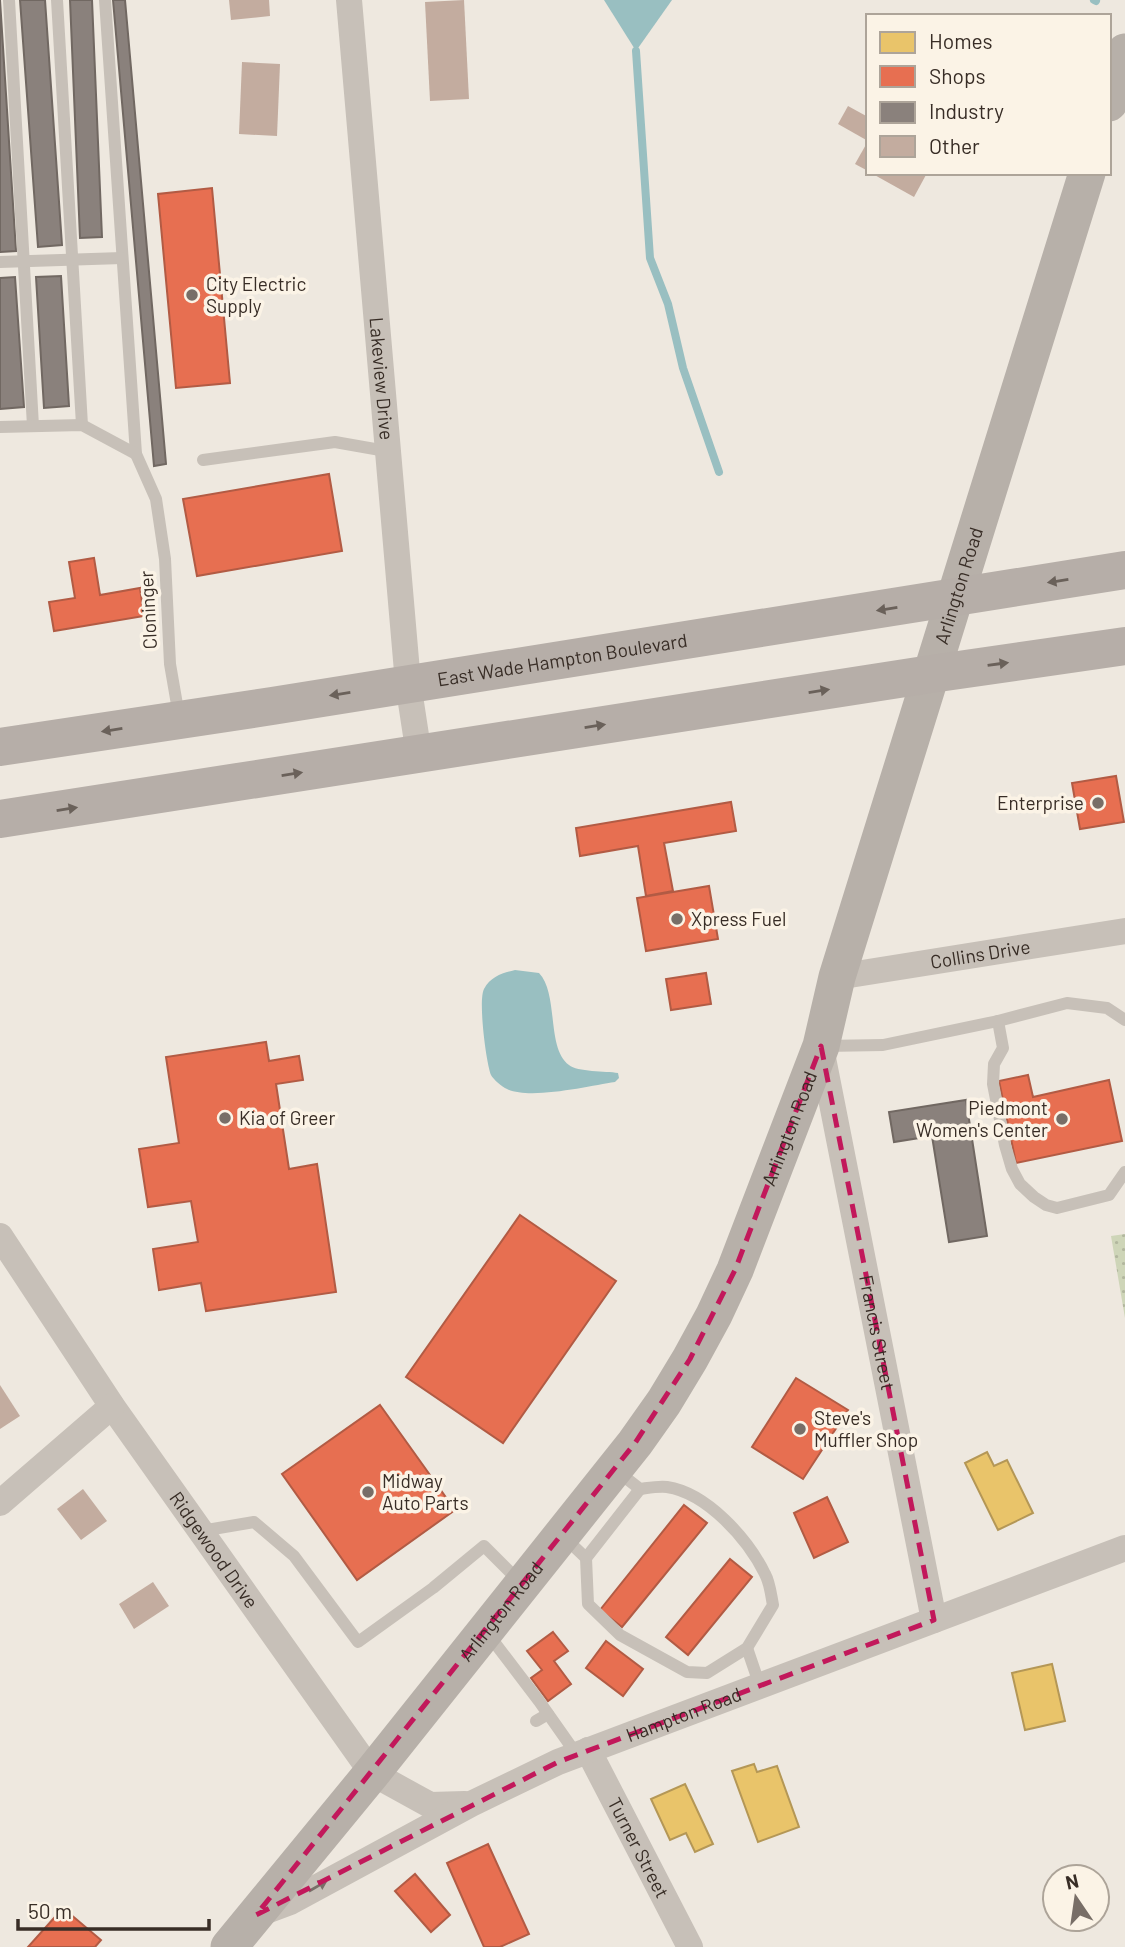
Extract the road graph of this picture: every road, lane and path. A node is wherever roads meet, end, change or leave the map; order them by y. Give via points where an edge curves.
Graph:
1 (9, 0) edge
2 (57, 0) edge
3 (105, 0) edge
4 (349, 0) edge
5 (1125, 52) edge
6 (1111, 97) edge
7 (1086, 175) edge
8 (122, 258) junction
9 (72, 259) junction
10 (24, 261) junction
11 (0, 262) edge
12 (82, 425) junction
13 (33, 426) junction
14 (0, 427) edge
15 (386, 451) junction
16 (136, 454) junction
17 (203, 460) dead end
18 (1125, 570) edge
19 (954, 598) junction
20 (1125, 646) edge
21 (931, 674) junction
22 (408, 683) junction
23 (179, 720) junction
24 (0, 747) edge
25 (419, 755) junction
26 (0, 820) edge
27 (1125, 931) edge
28 (837, 977) junction
29 (1125, 1020) edge
30 (998, 1021) junction
31 (821, 1046) junction
32 (1125, 1172) edge
33 (0, 1236) edge
34 (112, 1406) junction
35 (627, 1479) junction
36 (0, 1503) edge
37 (201, 1531) junction
38 (574, 1546) junction
39 (1125, 1548) edge
40 (522, 1584) junction
41 (934, 1620) junction
42 (486, 1630) junction
43 (747, 1648) junction
44 (760, 1686) junction
45 (712, 1687) junction
46 (548, 1714) junction
47 (536, 1721) dead end
48 (582, 1753) junction
49 (372, 1773) junction
50 (471, 1804) junction
51 (256, 1915) junction
52 (229, 1947) edge
53 (690, 1947) edge

1 - 10 lane
2 - 9 lane
3 - 8 lane, Cloninger
4 - 15 street, Lakeview Drive
5 - 6 main road
7 - 19 main road, Arlington Road
8 - 9 lane
8 - 16 lane, Cloninger
9 - 10 lane
9 - 12 lane
10 - 11 lane
10 - 13 lane
12 - 13 lane
12 - 16 lane
13 - 14 lane
15 - 17 lane via 335,442
15 - 22 street, Lakeview Drive
16 - 23 lane, Cloninger via 156,499
18 -> 19 main road, East Wade Hampton Boulevard
19 - 21 main road, Arlington Road
19 -> 22 main road, East Wade Hampton Boulevard
21 -> 20 main road
25 -> 21 main road
21 - 28 main road, Arlington Road
22 -> 23 main road, East Wade Hampton Boulevard
22 - 25 street, Lakeview Drive
23 -> 24 main road, East Wade Hampton Boulevard
26 -> 25 main road
27 - 28 street, Collins Drive
28 - 31 main road, Arlington Road
29 - 30 lane via 1108,1008 1067,1003
30 - 31 lane via 883,1045
30 - 32 lane via 1003,1048 994,1064 993,1084 1005,1145 1020,1184 1057,1208 1109,1195
31 - 35 main road, Arlington Road via 735,1270
31 - 41 street, Francis Street
33 - 34 street, Ridgewood Drive
34 - 36 street
34 - 37 street, Ridgewood Drive
35 - 38 main road, Arlington Road
35 - 43 lane via 692,1496 723,1518 745,1543 766,1576 773,1605
37 - 40 lane via 254,1522 294,1556 358,1642 484,1546
37 - 49 street, Ridgewood Drive
38 - 40 main road, Arlington Road
38 - 45 lane via 588,1604 620,1635
39 - 41 street, Hampton Road
40 - 42 main road, Arlington Road
41 - 44 street, Hampton Road
42 - 46 lane
42 - 49 main road, Arlington Road
43 - 44 lane
43 - 45 lane
44 - 45 street, Hampton Road
45 - 48 street, Hampton Road
46 - 47 lane
46 - 48 lane
48 - 50 street, Hampton Road
48 - 53 street, Turner Street
49 - 50 street, Ridgewood Drive via 430,1805
49 - 51 main road, Arlington Road
51 -> 50 street, Hampton Road via 290,1902
51 - 52 main road, Arlington Road

